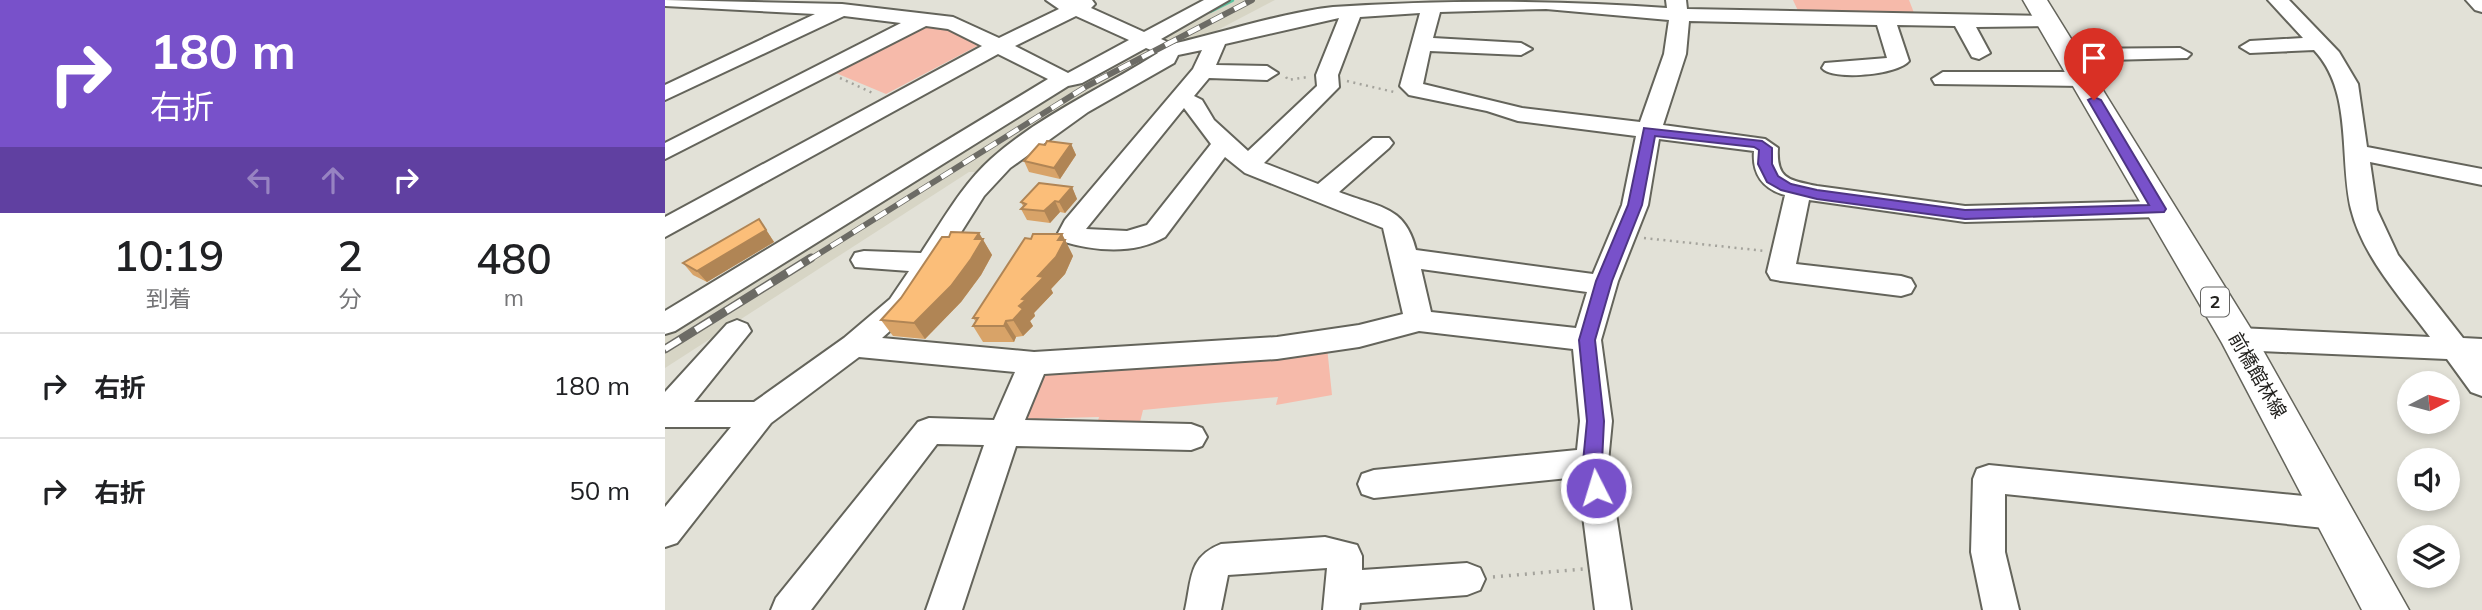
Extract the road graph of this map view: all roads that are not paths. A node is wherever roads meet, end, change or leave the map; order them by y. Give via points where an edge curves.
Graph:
1 (665, 0) edge
2 (864, 0) edge
3 (1219, 0) edge
4 (2278, 0) edge
5 (2476, 0) edge
6 (707, 2) junction
7 (1472, 2) edge
8 (1075, 3) edge
9 (1407, 3) edge
10 (2482, 6) edge
11 (1431, 7) junction
12 (1677, 8) edge
13 (842, 10) junction
14 (1352, 10) junction
15 (2041, 11) edge
16 (665, 18) edge
17 (922, 20) junction
18 (1886, 20) junction
19 (1962, 21) junction
20 (1141, 40) junction
21 (1216, 41) junction
22 (2321, 43) junction
23 (1423, 44) junction
24 (996, 45) junction
25 (2250, 47) dead end
26 (1521, 49) dead end
27 (1170, 51) junction
28 (1979, 53) dead end
29 (2180, 54) dead end
30 (2075, 67) junction
31 (1833, 68) dead end
32 (1203, 71) junction
33 (1268, 73) road end
34 (1943, 79) dead end
35 (1061, 81) junction
36 (665, 93) edge
37 (1182, 98) junction
38 (1649, 131) junction
39 (1381, 143) dead end
40 (1226, 146) junction
41 (665, 152) edge
42 (2355, 152) junction
43 (1249, 164) junction
44 (2482, 177) edge
45 (1798, 190) junction
46 (1321, 195) junction
47 (2159, 209) junction
48 (665, 228) edge
49 (1405, 258) junction
50 (864, 260) dead end
51 (926, 262) junction
52 (1603, 285) junction
53 (1901, 286) dead end
54 (1419, 321) junction
55 (665, 324) edge
56 (737, 331) dead end
57 (2238, 339) junction
58 (1587, 340) junction
59 (854, 346) junction
60 (2469, 350) edge
61 (1034, 363) junction
62 (2482, 384) edge
63 (665, 409) edge
64 (760, 414) junction
65 (665, 415) edge
66 (1005, 431) junction
67 (1191, 437) dead end
68 (1592, 462) junction
69 (1374, 484) dead end
70 (2335, 514) junction
71 (668, 525) edge
72 (1467, 579) road end
73 (1343, 599) edge
74 (789, 610) edge
75 (944, 610) edge
76 (1203, 610) edge
77 (1613, 610) edge
78 (2001, 610) edge
79 (2386, 610) edge

1 - 6 street
2 - 13 street
3 - 20 street
4 - 22 street
5 - 10 street
6 - 13 street
6 - 16 street
7 - 11 street
7 - 12 street
8 - 20 street
8 - 24 street
9 - 11 street
9 - 14 street
11 - 23 street
12 - 18 street
12 - 38 street via 1675,54
13 - 17 street
13 - 36 street
14 - 21 street
14 - 43 street via 1327,78 1328,87
15 - 19 street
15 - 30 main road, 前橋館林線 / 2
17 - 24 street via 953,23
17 - 41 street
18 - 19 street
18 - 31 street via 1898,61 1885,67
19 - 28 street
20 - 27 street
20 - 35 street
21 - 27 street
21 - 32 street
22 - 25 street
22 - 42 street via 2347,85
23 - 26 street
23 - 38 street via 1411,86 1417,90 1518,114
24 - 35 street via 1060,76
24 - 48 street
27 - 51 street via 1001,163 975,191
29 - 30 street
30 - 34 street
30 - 47 main road, 前橋館林線 / 2
32 - 33 street
32 - 37 street
35 - 55 street
37 - 40 street via 1194,105
37 - 40 street via 1070,235 1149,237 1218,149
38 - 45 street via 1757,144 1766,148 1765,164 1772,179
38 - 52 street via 1635,205
39 - 46 street
40 - 43 street
42 - 44 street
42 - 60 street via 2364,210 2386,260
43 - 46 street
45 - 47 street via 1965,214
45 - 53 street via 1781,272
46 - 49 street via 1392,222
47 - 57 main road, 前橋館林線 / 2
49 - 52 street
49 - 54 street
50 - 51 street
51 - 59 street via 900,306
52 - 58 street
54 - 58 street
54 - 61 street via 1359,336 1277,348
56 - 63 street via 687,391
57 - 60 street
57 - 70 main road, 前橋館林線 / 2
58 - 68 street via 1595,421
59 - 61 street
59 - 64 street
60 - 62 street
61 - 66 street
64 - 65 street
64 - 71 street
66 - 67 street
66 - 74 street via 929,430
66 - 75 street
68 - 69 street
68 - 77 street
70 - 78 street via 1989,479 1987,552
70 - 79 main road, 前橋館林線 / 2
72 - 73 street
73 - 76 street via 1345,555 1325,552 1221,560 1212,566

